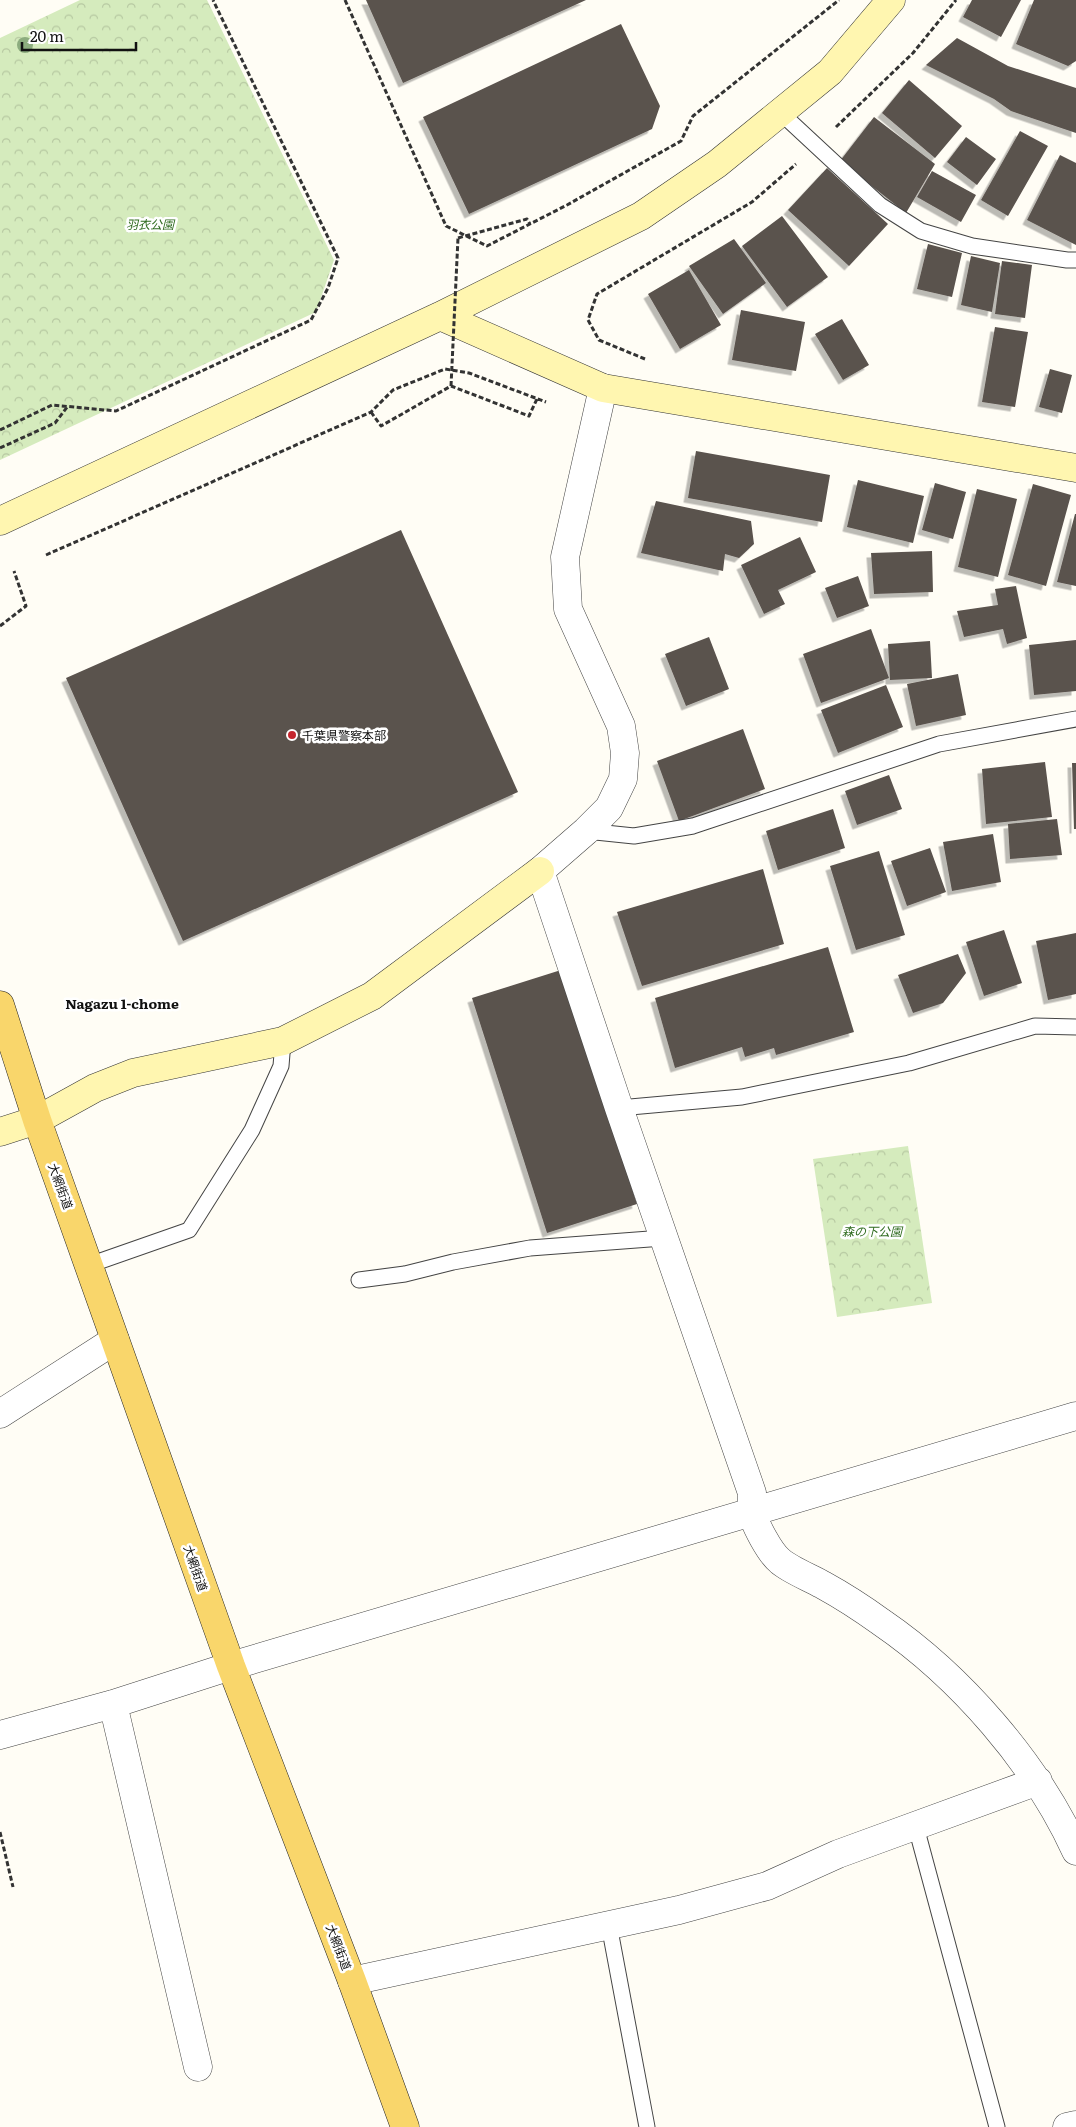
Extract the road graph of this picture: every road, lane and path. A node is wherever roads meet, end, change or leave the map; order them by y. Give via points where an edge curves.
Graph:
1 (213, 0) edge
2 (344, 0) edge
3 (839, 0) edge
4 (891, 0) edge
5 (956, 0) edge
6 (781, 113) junction
7 (816, 146) junction
8 (530, 224) junction
9 (1076, 260) edge
10 (440, 316) junction
11 (649, 361) dead end
12 (451, 386) junction
13 (603, 388) junction
14 (537, 399) junction
15 (68, 406) junction
16 (555, 406) dead end
17 (371, 412) junction
18 (0, 430) edge
19 (0, 448) edge
20 (1076, 468) edge
21 (0, 521) edge
22 (46, 555) dead end
23 (14, 571) dead end
24 (0, 626) edge
25 (1076, 719) edge
26 (586, 831) junction
27 (540, 871) junction
28 (0, 1004) edge
29 (1076, 1027) edge
30 (283, 1041) junction
31 (619, 1108) junction
32 (37, 1120) junction
33 (0, 1132) edge
34 (664, 1238) junction
35 (89, 1265) junction
36 (360, 1280) dead end
37 (116, 1340) junction
38 (0, 1414) edge
39 (1076, 1416) edge
40 (752, 1512) junction
41 (230, 1666) junction
42 (114, 1704) junction
43 (0, 1735) edge
44 (1038, 1781) junction
45 (916, 1827) junction
46 (0, 1832) edge
47 (1076, 1851) edge
48 (13, 1887) dead end
49 (608, 1925) junction
50 (352, 1981) junction
51 (198, 2068) dead end
52 (1076, 2125) edge
53 (405, 2127) edge
54 (647, 2127) edge
55 (997, 2127) edge
56 (1068, 2127) edge

1 - 15 path via 338,258 328,288 311,320 116,411
2 - 8 path via 446,226 487,246
3 - 8 path via 693,116 682,141
4 - 6 street via 830,72
5 - 7 path via 913,53
6 - 7 lane
6 - 10 street via 717,164 641,216
7 - 9 lane via 880,205 921,231 972,246
7 - 11 path via 752,202 597,294 588,320 599,340
8 - 12 path, bridge via 527,219 458,238
10 - 13 street
10 - 21 street
12 - 14 path via 530,416
12 - 17 path via 380,426
13 - 20 street
13 - 26 street via 565,557 568,608 621,726 626,752 620,786 608,808
14 - 16 path
14 - 17 path via 469,373 445,369 393,390
15 - 18 path via 52,405
15 - 19 path via 55,423
17 - 22 path
23 - 24 path via 26,606
25 - 26 lane via 939,744 693,826 634,836
26 - 27 street
27 - 30 street via 372,996
27 - 31 street
28 - 32 main road, 大網街道
29 - 31 lane via 1035,1026 909,1063 742,1097
30 - 32 street via 133,1073 95,1088
30 - 35 lane via 281,1066 252,1130 190,1230
31 - 34 street
32 - 33 street
32 - 35 main road, 大網街道
34 - 36 lane via 530,1248
34 - 40 street via 752,1493
35 - 37 main road, 大網街道
37 - 38 street
37 - 41 main road, 大網街道
39 - 40 street
40 - 41 street
40 - 44 street via 780,1561 826,1586 927,1656 998,1729
41 - 42 street
41 - 50 main road, 大網街道
42 - 43 street
42 - 51 street
44 - 45 street
44 - 47 street
45 - 49 street via 838,1854 767,1886
45 - 55 lane
46 - 48 path
49 - 50 street
49 - 54 lane
50 - 53 main road, 大網街道
52 - 56 street

